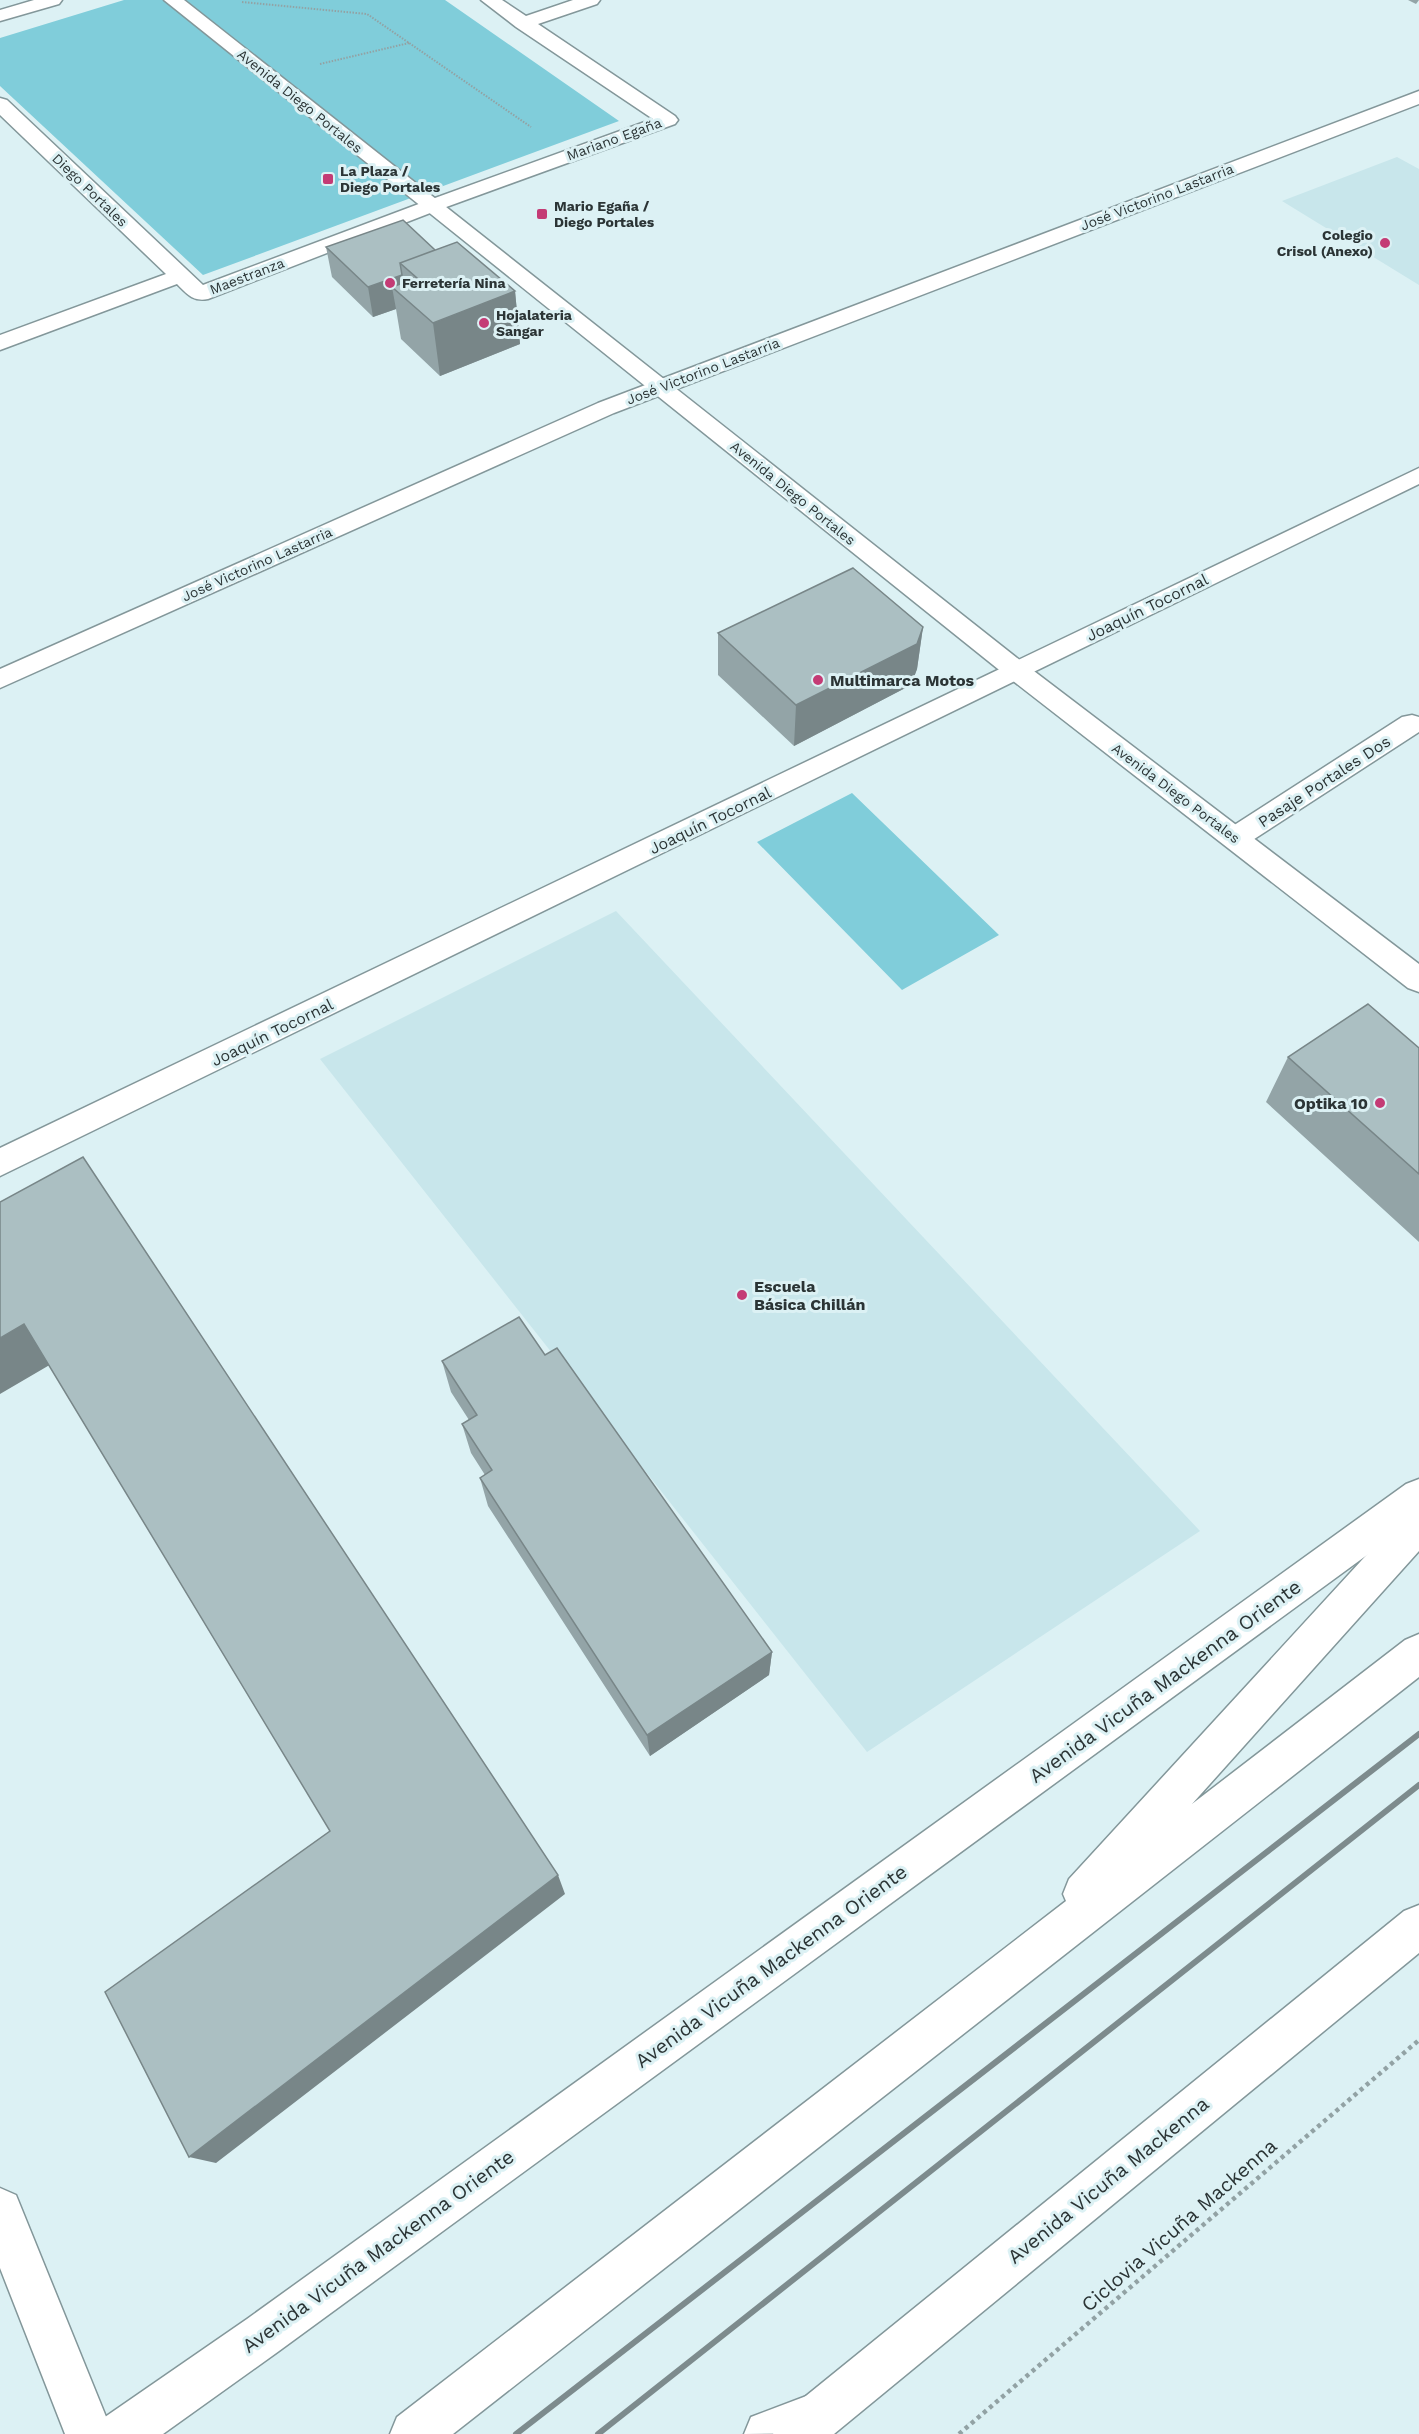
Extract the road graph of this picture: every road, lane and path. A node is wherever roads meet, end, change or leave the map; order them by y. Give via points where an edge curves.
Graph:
1 (53, 0) edge
2 (173, 0) edge
3 (490, 0) edge
4 (591, 0) edge
5 (234, 1) edge
6 (0, 16) edge
7 (523, 23) junction
8 (410, 43) junction
9 (319, 64) dead end
10 (1419, 97) edge
11 (0, 104) edge
12 (572, 155) junction
13 (432, 206) junction
14 (180, 276) junction
15 (0, 343) edge
16 (661, 387) junction
17 (1419, 475) edge
18 (1017, 671) junction
19 (0, 679) edge
20 (1412, 724) dead end
21 (1235, 838) junction
22 (1419, 980) edge
23 (0, 1163) edge
24 (1419, 1496) edge
25 (1419, 1524) edge
26 (1419, 1653) edge
27 (1414, 1942) edge
28 (1025, 1960) junction
29 (1419, 2040) edge
30 (0, 2211) edge
31 (808, 2425) edge
32 (89, 2434) edge
33 (122, 2434) edge
34 (414, 2434) edge
35 (768, 2434) edge
36 (959, 2434) edge

1 - 6 street
2 - 13 street, Avenida Diego Portales
3 - 7 street
4 - 7 street
5 - 8 path via 367,14
7 - 12 street, Mariano Egaña via 668,120
8 - 9 path
8 - 12 path
10 - 16 street, José Victorino Lastarria
11 - 14 street, Diego Portales
12 - 13 street, Mariano Egaña
13 - 14 street, Maestranza via 200,294
13 - 16 street, Avenida Diego Portales
14 - 15 street
16 - 18 street, Avenida Diego Portales
16 - 19 street, José Victorino Lastarria via 606,408
17 - 18 street, Joaquín Tocornal
18 - 21 street, Avenida Diego Portales
18 - 23 street, Joaquín Tocornal
20 - 21 street, Pasaje Portales Dos
21 - 22 street, Avenida Diego Portales
24 - 33 street, Avenida Vicuña Mackenna Oriente
25 - 28 street
26 - 28 street
27 - 31 street, Avenida Vicuña Mackenna
28 - 34 street
29 - 36 path, Ciclovia Vicuña Mackenna
30 - 32 street
31 - 35 street, Avenida Vicuña Mackenna

